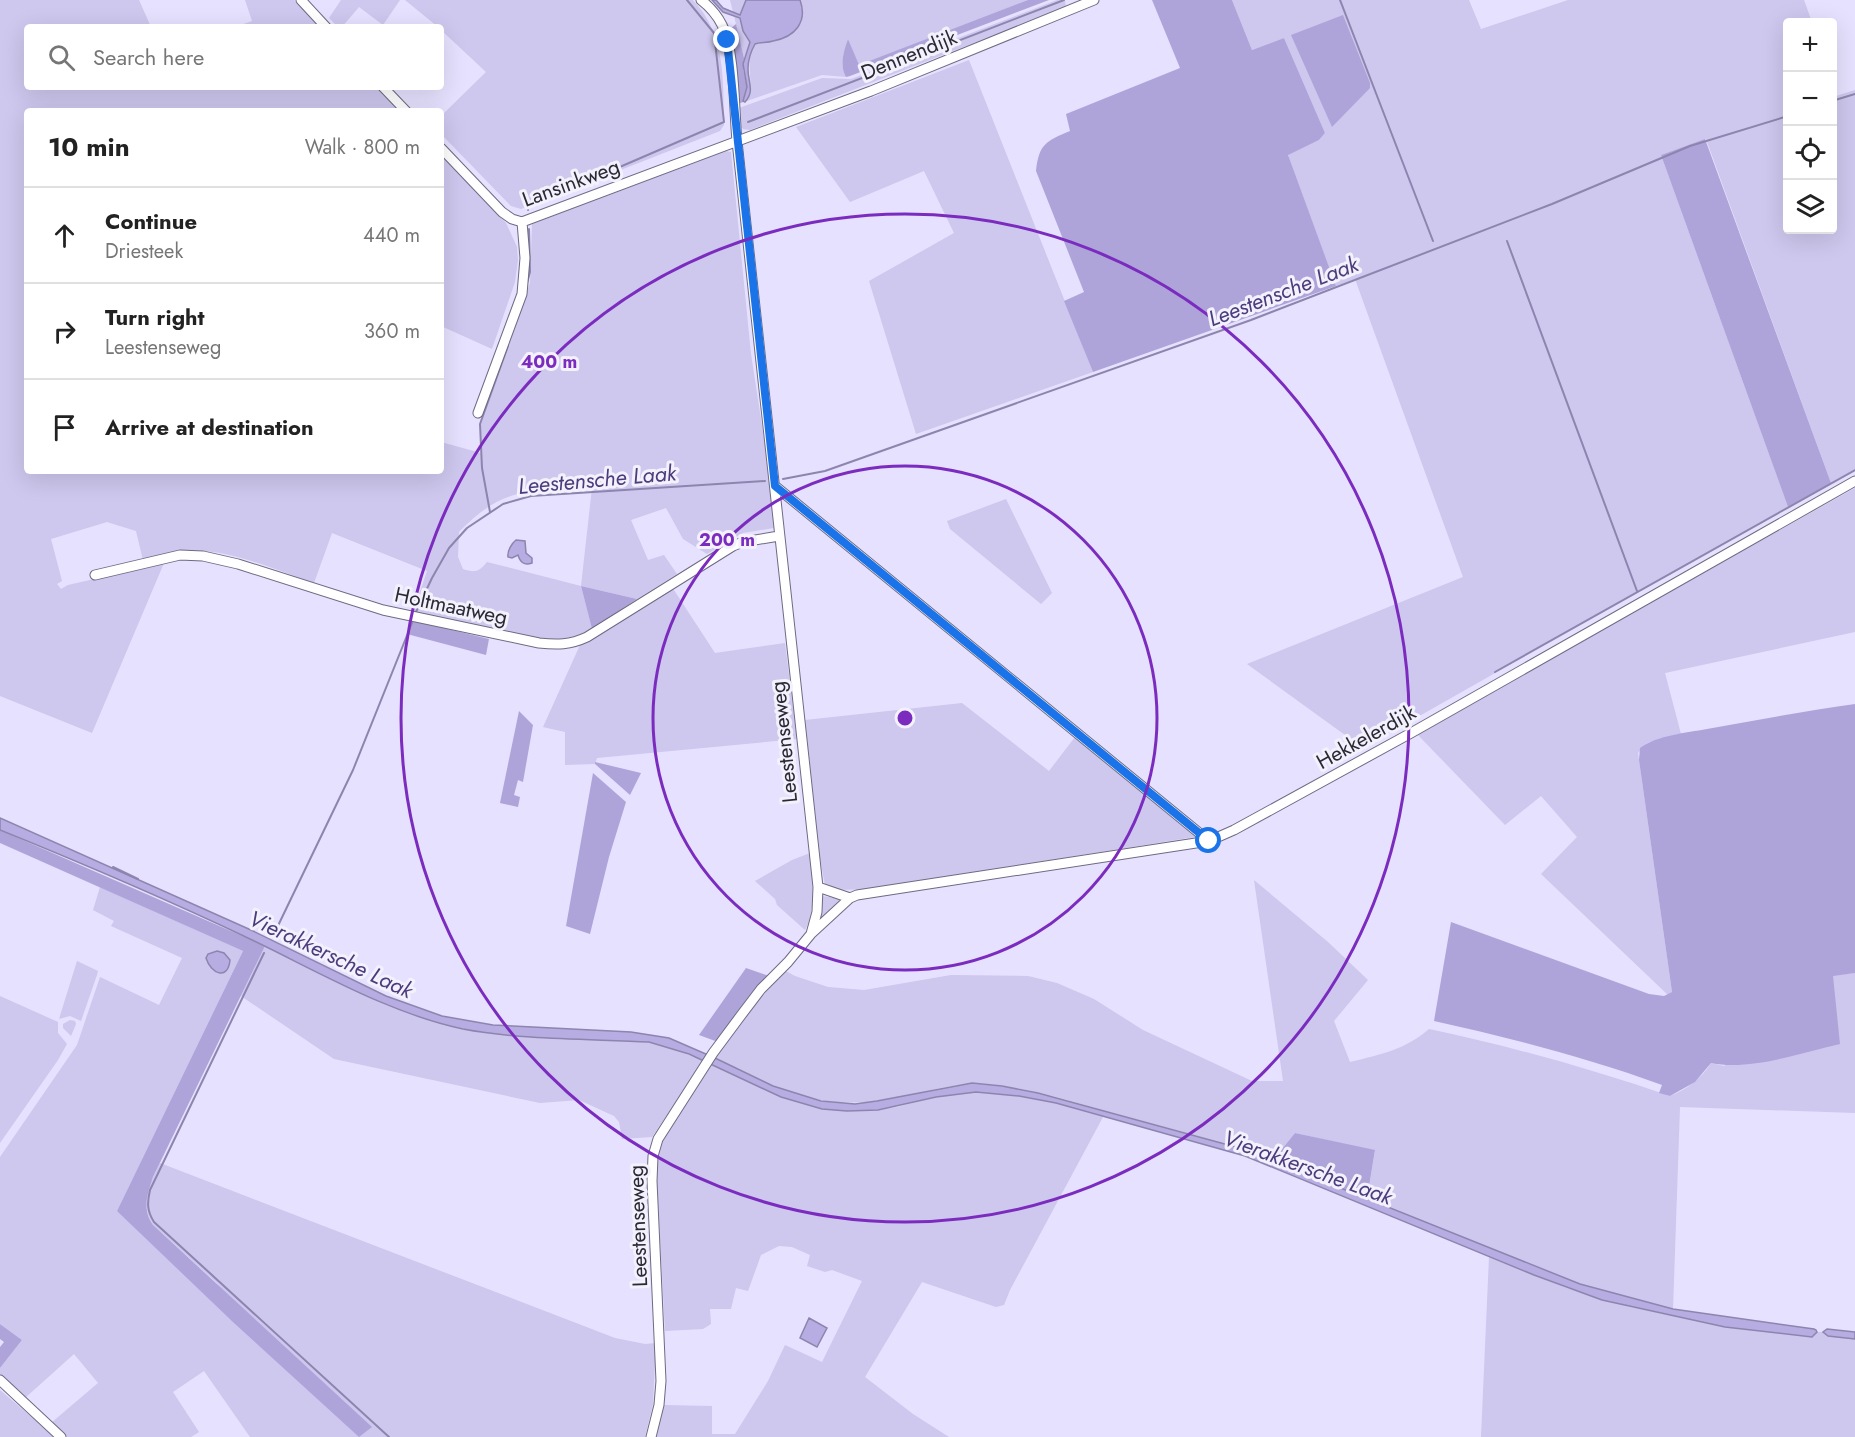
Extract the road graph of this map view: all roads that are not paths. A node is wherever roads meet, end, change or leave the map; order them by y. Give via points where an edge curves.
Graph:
1 (301, 0) edge
2 (701, 0) edge
3 (1094, 0) edge
4 (323, 24) edge
5 (386, 90) edge
6 (403, 108) edge
7 (737, 141) junction
8 (444, 151) edge
9 (522, 222) junction
10 (478, 413) dead end
11 (1855, 481) edge
12 (775, 486) junction
13 (780, 536) junction
14 (95, 575) dead end
15 (1209, 841) junction
16 (818, 887) junction
17 (850, 898) junction
18 (811, 934) junction
19 (0, 1380) edge
20 (61, 1437) edge
21 (651, 1437) edge

1 - 4 street
2 - 7 street, Leestenseweg via 717,15 727,40
3 - 7 street, Dennendijk
5 - 6 street
7 - 9 street, Lansinkweg
7 - 12 street, Leestenseweg
8 - 9 street, Lansinkweg via 502,212
9 - 10 street via 522,294
11 - 15 street, Hekkelerdijk via 1411,733
12 - 13 street, Leestenseweg
12 - 15 street
13 - 14 street, Holtmaatweg via 733,546 587,638 559,645 383,610 203,556 180,555
13 - 16 street, Leestenseweg
15 - 17 street, Hekkelerdijk
16 - 17 street
16 - 18 street, Leestenseweg
17 - 18 street, Hekkelerdijk
18 - 21 street, Leestenseweg via 739,1018 658,1139 652,1181 661,1381
19 - 20 street

